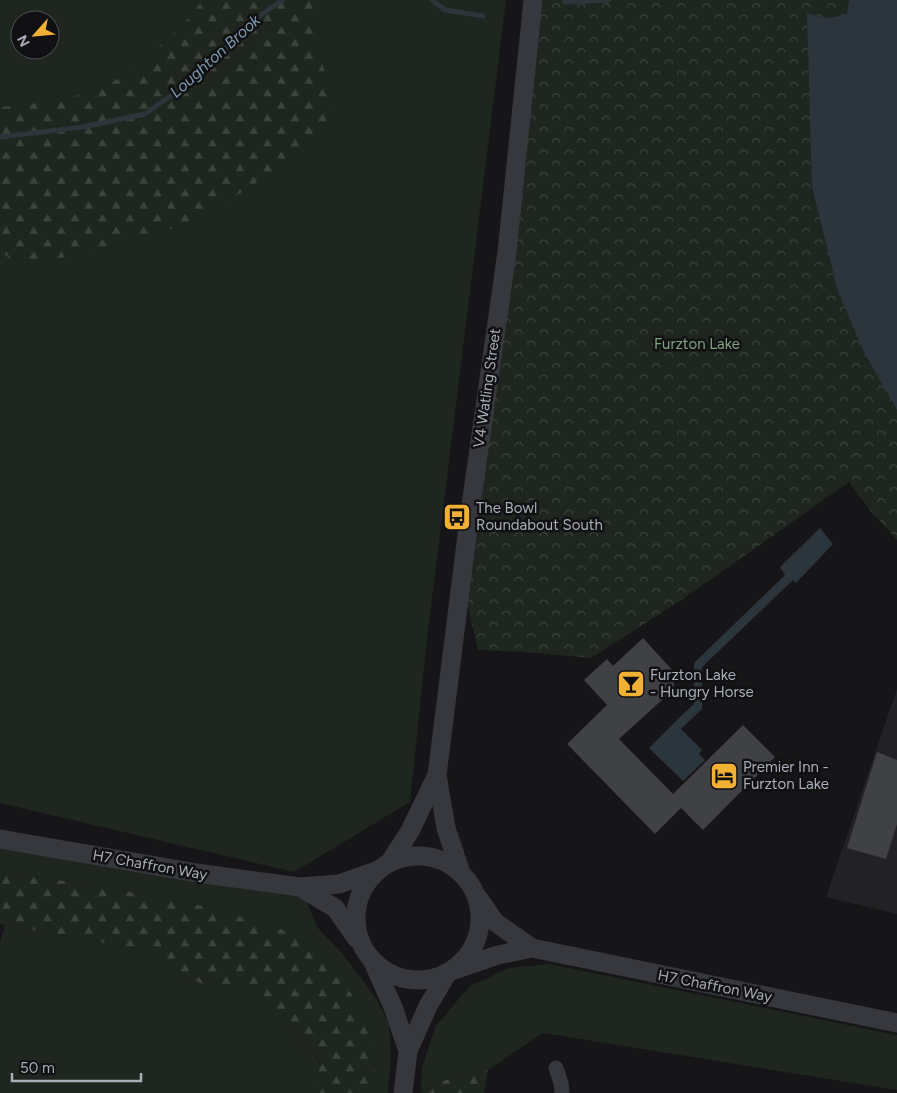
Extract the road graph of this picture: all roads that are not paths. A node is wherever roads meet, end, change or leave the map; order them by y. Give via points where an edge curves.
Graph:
1 (533, 0) edge
2 (436, 775) junction
3 (0, 839) edge
4 (384, 866) junction
5 (462, 872) junction
6 (300, 887) junction
7 (476, 894) junction
8 (532, 948) junction
9 (368, 954) junction
10 (450, 972) junction
11 (897, 1023) edge
12 (408, 1051) junction
13 (556, 1068) dead end
14 (403, 1093) edge
15 (562, 1093) edge

1 - 2 street, V4 Watling Street via 506,252
2 - 4 street, V4 Watling Street via 410,830
2 - 5 street, V4 Watling Street via 446,828
3 - 6 street, H7 Chaffron Way
4 - 5 street via 408,856 427,856
4 - 6 street, H7 Chaffron Way via 339,884
4 - 9 street via 366,884 358,899 357,932
5 - 7 street
6 - 9 street, H7 Chaffron Way via 335,908
7 - 8 street, H7 Chaffron Way via 495,922
7 - 10 street via 481,914 478,936 469,955
8 - 10 street, H7 Chaffron Way via 498,955
8 - 11 street, H7 Chaffron Way
9 - 10 street via 382,969 407,980 434,979
9 - 12 street via 393,1007
10 - 12 street via 428,1006
12 - 14 street
13 - 15 street

